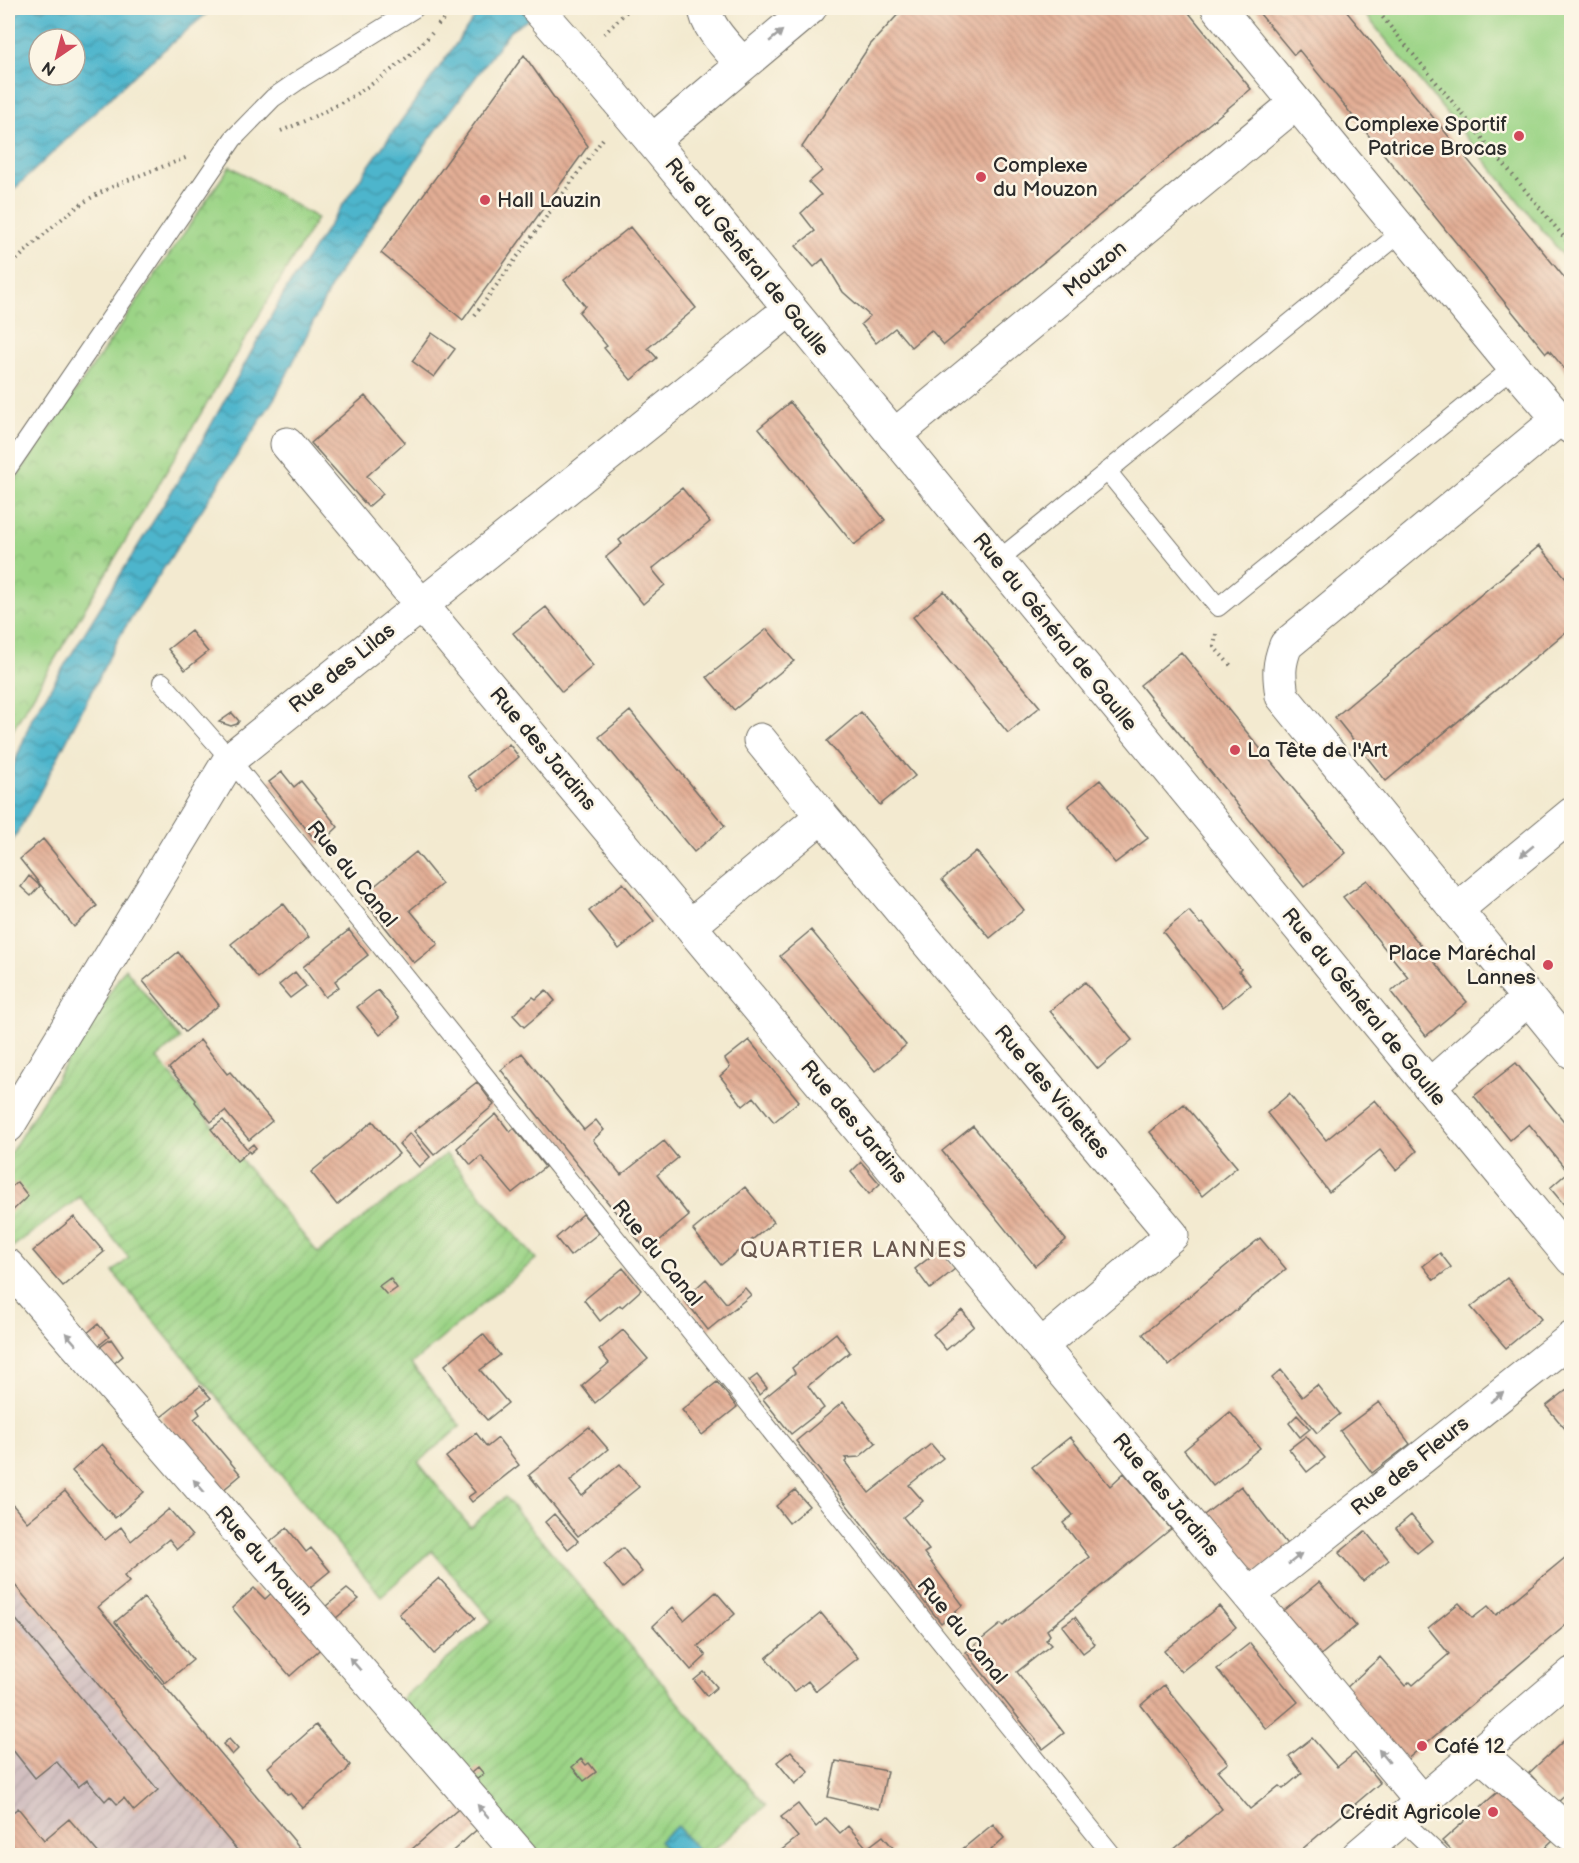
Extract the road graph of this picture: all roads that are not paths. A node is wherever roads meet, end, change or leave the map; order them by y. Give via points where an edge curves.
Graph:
1 (415, 8) edge
2 (537, 8) edge
3 (705, 8) edge
4 (810, 8) edge
5 (1218, 8) edge
6 (742, 64) junction
7 (1296, 103) junction
8 (652, 141) junction
9 (1403, 231) junction
10 (790, 309) junction
11 (1514, 367) junction
12 (1565, 423) edge
13 (894, 436) junction
14 (287, 444) dead end
15 (8, 468) edge
16 (1107, 471) junction
17 (997, 561) junction
18 (422, 604) junction
19 (162, 682) dead end
20 (760, 740) dead end
21 (230, 759) junction
22 (1572, 814) edge
23 (822, 816) junction
24 (1456, 910) junction
25 (690, 926) junction
26 (1528, 999) junction
27 (1572, 1052) edge
28 (1429, 1086) junction
29 (8, 1126) edge
30 (1572, 1259) edge
31 (8, 1266) edge
32 (1572, 1338) edge
33 (1041, 1346) junction
34 (1249, 1595) junction
35 (1572, 1674) edge
36 (1479, 1753) junction
37 (1411, 1810) junction
38 (1572, 1835) edge
39 (521, 1856) edge
40 (1113, 1856) edge
41 (1358, 1856) edge
42 (1440, 1856) edge

1 - 15 lane via 273,98 233,139
2 - 8 street, Rue du Général de Gaulle
3 - 6 street via 712,27
6 -> 4 street
5 - 7 street
6 - 8 street
7 - 9 street
7 - 13 street, Mouzon
8 - 10 street, Rue du Général de Gaulle
9 - 11 street
9 - 16 lane
10 - 13 street, Rue du Général de Gaulle
10 - 18 street, Rue des Lilas
11 - 12 street
11 - 16 lane via 1218,607
12 - 24 street via 1286,645 1280,662 1282,696
13 - 17 street, Rue du Général de Gaulle
14 - 18 street, Rue des Jardins
16 - 17 lane
17 - 28 street, Rue du Général de Gaulle
18 - 21 street, Rue des Lilas
18 - 25 street, Rue des Jardins
19 - 21 lane, Rue du Canal
20 - 23 street, Rue des Violettes
21 - 29 street, Rue des Lilas
21 - 40 lane, Rue du Canal
22 -> 24 street
23 - 25 street
23 - 33 street, Rue des Violettes via 1172,1235
24 - 26 street
25 - 33 street, Rue des Jardins
26 - 27 street
26 - 28 street
28 - 30 street, Rue du Général de Gaulle
39 -> 31 street, Rue du Moulin
34 -> 32 street, Rue des Fleurs
33 - 34 street, Rue des Jardins
37 -> 34 street, Rue des Jardins
35 - 36 street
36 - 37 street
36 - 38 street
37 - 41 street
37 - 42 lane

